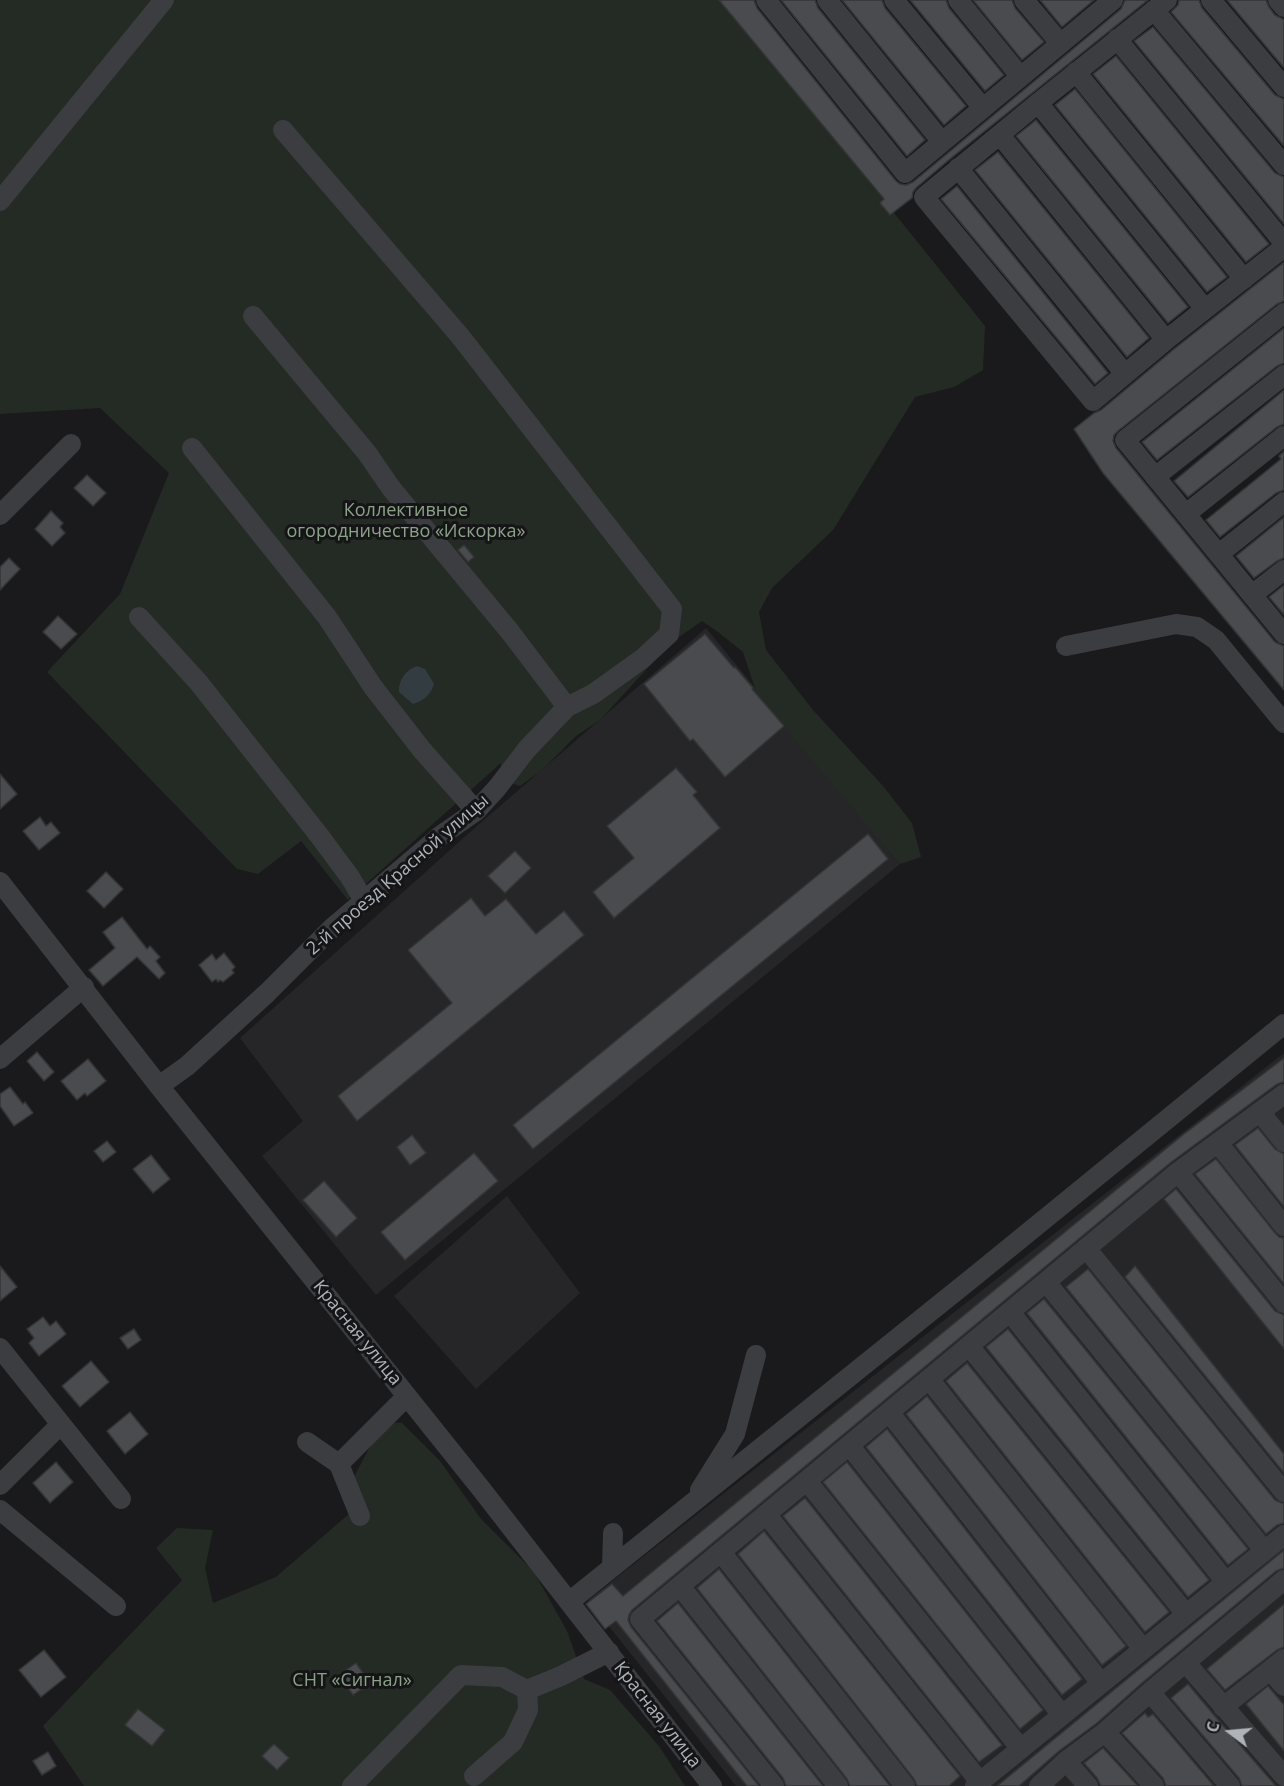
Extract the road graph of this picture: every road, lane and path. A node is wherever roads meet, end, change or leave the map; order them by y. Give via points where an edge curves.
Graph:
1 (164, 0) edge
2 (766, 0) edge
3 (827, 0) edge
4 (894, 0) edge
5 (958, 0) edge
6 (1024, 0) edge
7 (1211, 0) edge
8 (1278, 0) edge
9 (1099, 4) edge
10 (1160, 5) edge
11 (1284, 7) edge
12 (1117, 39) junction
13 (1060, 43) junction
14 (1076, 72) junction
15 (1020, 76) junction
16 (1284, 87) edge
17 (1038, 103) junction
18 (983, 108) junction
19 (283, 130) dead end
20 (1000, 135) junction
21 (942, 142) junction
22 (1284, 165) edge
23 (958, 168) junction
24 (0, 201) edge
25 (1284, 245) edge
26 (1244, 279) junction
27 (1205, 309) junction
28 (1284, 313) edge
29 (254, 316) dead end
30 (1166, 340) junction
31 (1125, 374) junction
32 (1284, 375) edge
33 (1284, 436) edge
34 (71, 444) dead end
35 (192, 448) dead end
36 (1155, 477) junction
37 (1284, 502) edge
38 (1186, 514) junction
39 (0, 515) edge
40 (1219, 554) junction
41 (1284, 570) edge
42 (1252, 595) junction
43 (139, 617) dead end
44 (1284, 632) edge
45 (1066, 646) dead end
46 (567, 707) junction
47 (1284, 723) edge
48 (476, 811) junction
49 (0, 882) edge
50 (364, 901) junction
51 (84, 987) junction
52 (1284, 1024) edge
53 (0, 1059) edge
54 (159, 1086) junction
55 (1284, 1094) edge
56 (1260, 1112) junction
57 (1284, 1142) edge
58 (1218, 1143) junction
59 (1178, 1172) junction
60 (1284, 1226) edge
61 (1086, 1248) junction
62 (1046, 1282) junction
63 (1284, 1303) edge
64 (1010, 1312) junction
65 (969, 1346) junction
66 (0, 1348) edge
67 (756, 1355) dead end
68 (929, 1379) junction
69 (407, 1396) junction
70 (889, 1412) junction
71 (61, 1424) junction
72 (307, 1442) dead end
73 (849, 1445) junction
74 (339, 1464) junction
75 (807, 1481) junction
76 (0, 1485) edge
77 (1284, 1492) edge
78 (122, 1499) dead end
79 (691, 1504) junction
80 (0, 1510) edge
81 (766, 1514) junction
82 (360, 1516) dead end
83 (613, 1533) dead end
84 (1284, 1534) edge
85 (1264, 1550) junction
86 (721, 1552) junction
87 (612, 1567) junction
88 (1284, 1580) edge
89 (1226, 1582) junction
90 (680, 1586) junction
91 (571, 1600) junction
92 (116, 1606) dead end
93 (1186, 1614) junction
94 (1143, 1649) junction
95 (609, 1652) junction
96 (1186, 1663) junction
97 (1277, 1665) edge
98 (1101, 1683) junction
99 (1284, 1686) edge
100 (526, 1690) junction
101 (1150, 1692) junction
102 (1223, 1707) junction
103 (1062, 1715) junction
104 (1105, 1732) junction
105 (1021, 1749) junction
106 (1066, 1761) junction
107 (474, 1776) dead end
108 (1284, 1776) edge
109 (978, 1784) edge
110 (352, 1786) edge
111 (712, 1786) edge
112 (774, 1786) edge
113 (838, 1786) edge
114 (905, 1786) edge
115 (1039, 1786) edge
116 (1088, 1786) edge
117 (1154, 1786) edge
118 (1230, 1786) edge

1 - 24 street
2 - 21 street via 905,173
3 - 21 street
4 - 18 street
5 - 15 street
6 - 13 street
7 - 16 street
8 - 11 street
9 - 13 street
10 - 12 street
10 - 22 street
12 - 14 street
12 - 25 street
13 - 15 street
14 - 17 street
14 - 26 street
15 - 18 street
17 - 20 street
17 - 27 street
18 - 21 street
19 - 46 street, 2-й проезд Красной улицы via 460,336 672,609 669,634 603,687
20 - 23 street
20 - 30 street
23 - 31 street
23 - 31 street via 924,197 1093,401
25 - 26 street
26 - 27 street
27 - 30 street
28 - 36 street via 1125,440
29 - 46 street
30 - 31 street
32 - 36 street
33 - 38 street
34 - 39 street
35 - 48 street via 327,617 373,687
36 - 38 street
37 - 40 street
38 - 40 street
40 - 42 street
41 - 42 street
42 - 44 street
43 - 50 street via 199,683 318,834
45 - 47 street via 1176,624 1197,627 1216,640
46 - 48 street, 2-й проезд Красной улицы
48 - 50 street, 2-й проезд Красной улицы via 440,836
49 - 51 street, Красная улица
50 - 54 street, 2-й проезд Красной улицы via 187,1066
51 - 53 street
51 - 54 street, Красная улица
52 - 79 street
54 - 69 street, Красная улица
55 - 56 street
56 - 57 street
56 - 58 street
58 - 59 street
58 - 60 street
59 - 61 street
59 - 63 street
61 - 62 street
61 - 77 street
62 - 64 street
62 - 85 street
64 - 65 street
64 - 89 street
65 - 68 street
65 - 93 street
66 - 71 street
67 - 79 street via 735,1434
68 - 70 street
68 - 94 street
69 - 74 street
69 - 91 street, Красная улица
70 - 73 street
70 - 98 street
71 - 76 street
71 - 78 street
72 - 74 street
73 - 75 street
73 - 103 street
74 - 82 street
75 - 81 street
75 - 105 street
79 - 87 street
80 - 92 street
81 - 86 street
81 - 109 street
83 - 87 street
84 - 85 street
85 - 89 street
86 - 90 street
86 - 114 street
87 - 91 street
88 - 96 street
89 - 93 street
90 - 112 street via 640,1619
90 - 113 street
91 - 95 street, Красная улица
93 - 94 street
94 - 98 street
95 - 100 street
95 - 111 street, Красная улица
96 - 101 street
96 - 102 street
97 - 99 street
97 - 102 street
98 - 103 street
100 - 107 street via 528,1710 513,1742
100 - 110 street via 502,1677 460,1675
101 - 104 street
101 - 118 street
102 - 108 street
103 - 105 street
104 - 106 street
104 - 117 street
105 - 109 street
106 - 115 street
106 - 116 street

